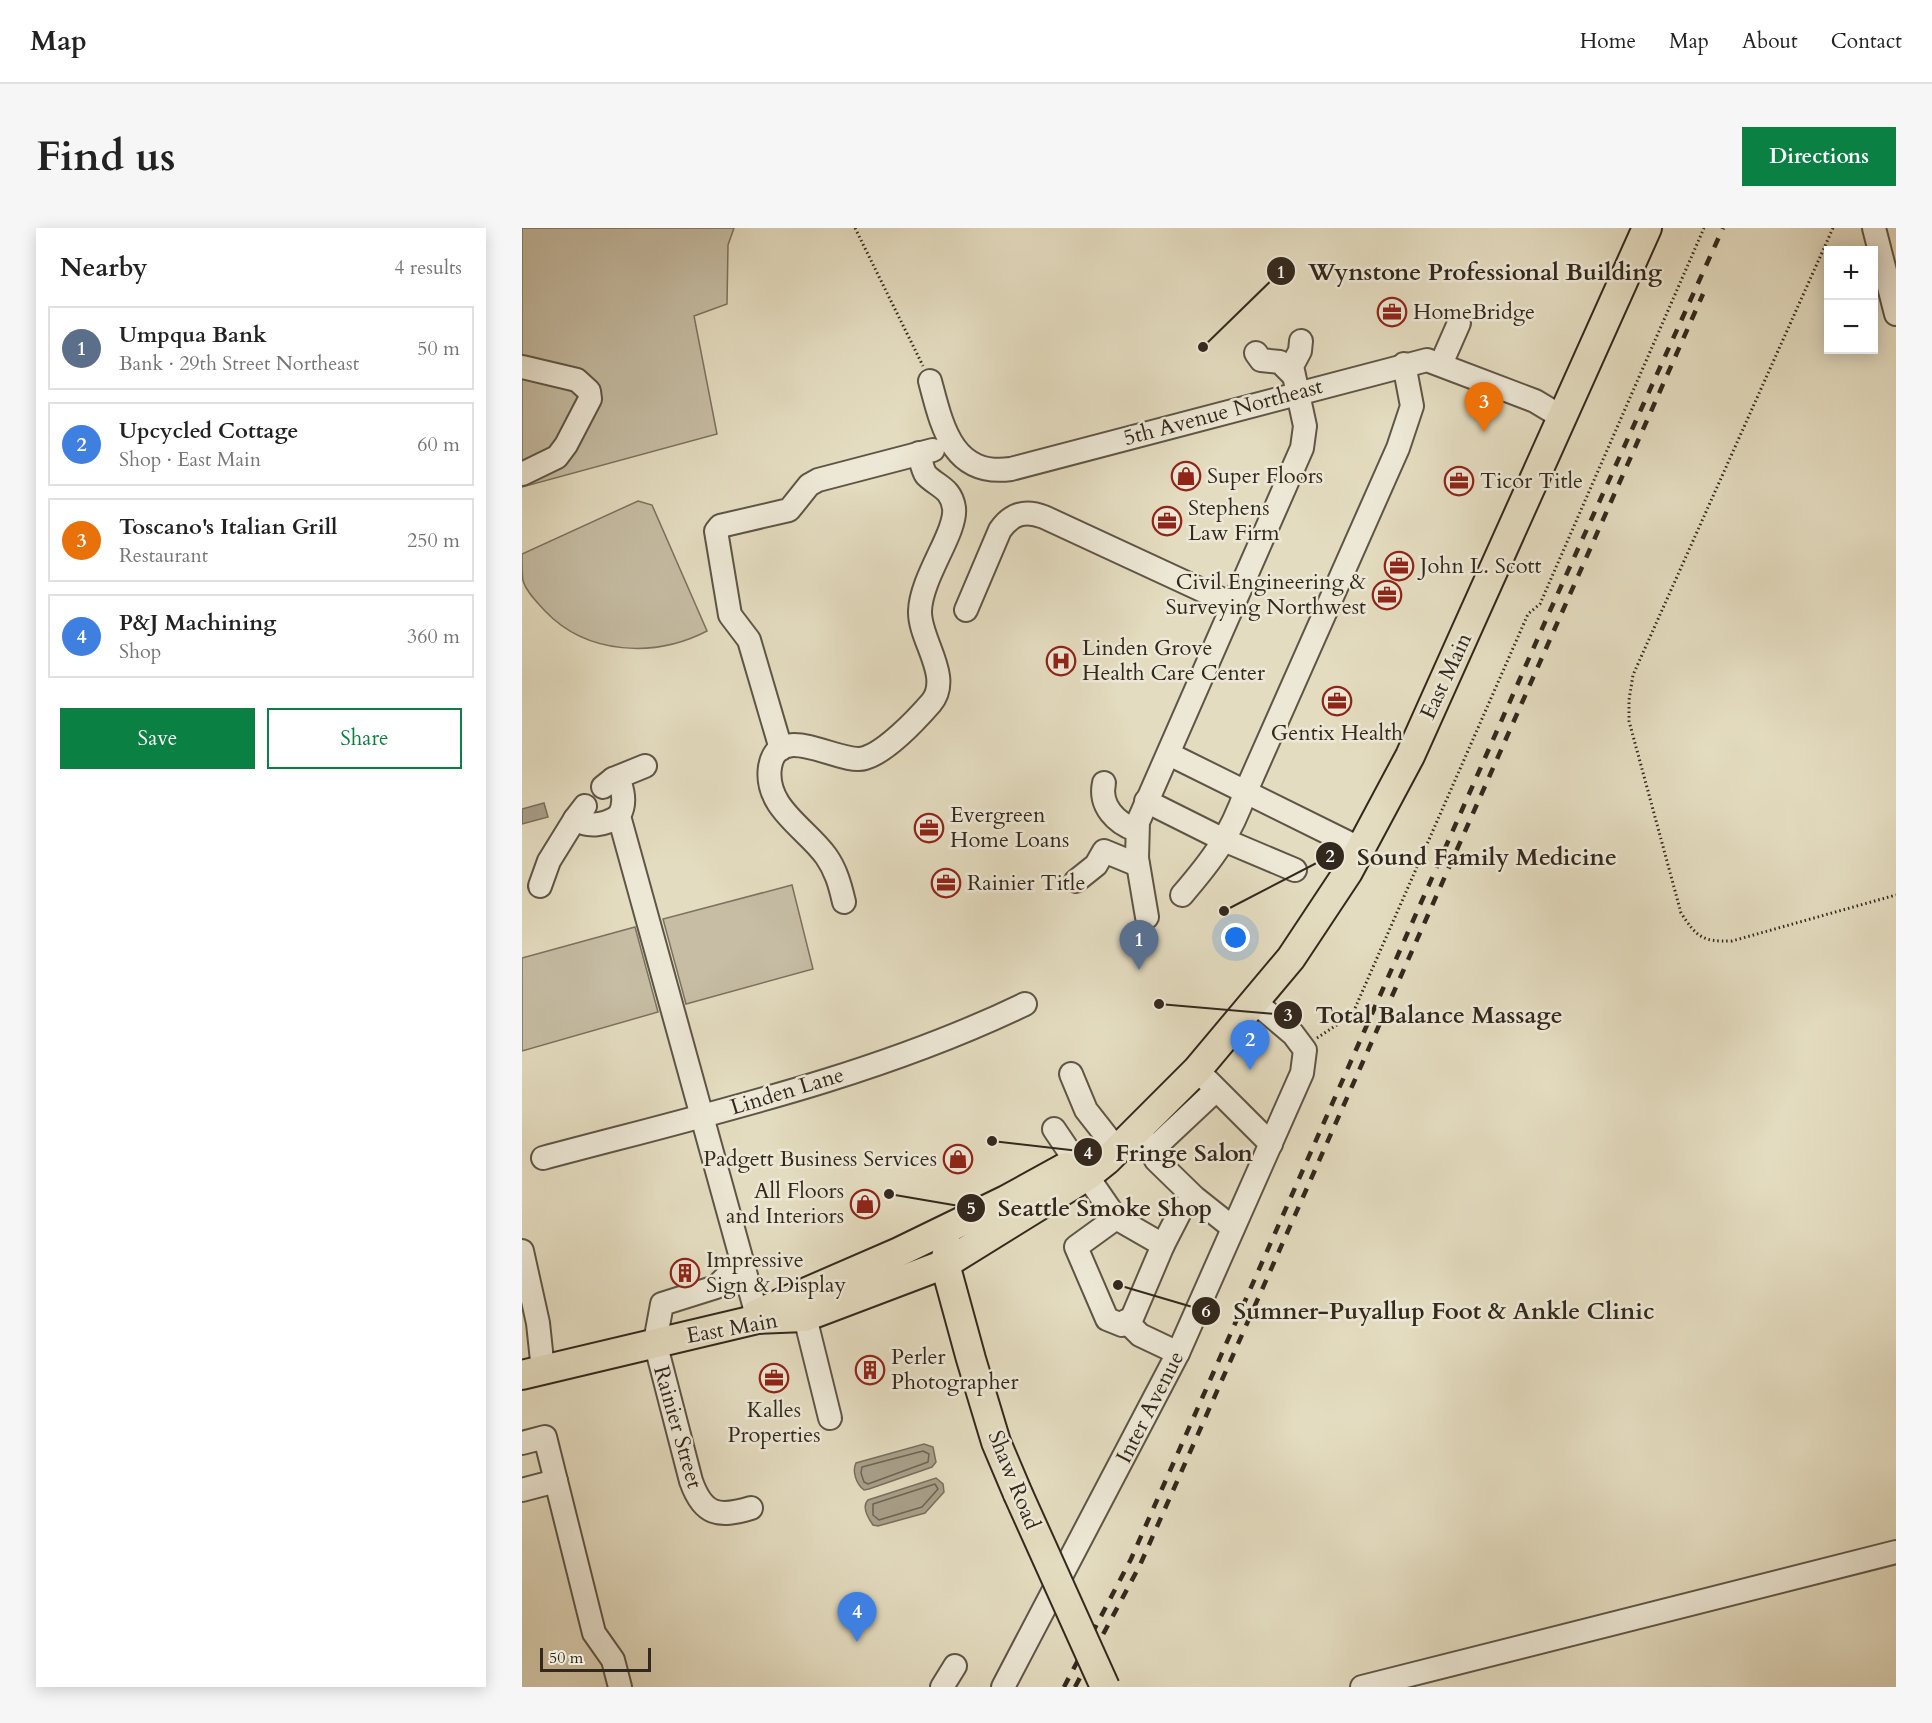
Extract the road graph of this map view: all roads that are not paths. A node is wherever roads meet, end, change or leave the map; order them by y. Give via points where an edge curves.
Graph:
1 (1874, 228) edge
2 (1644, 229) edge
3 (1896, 314) edge
4 (1459, 323) dead end
5 (1301, 341) dead end
6 (1256, 353) dead end
7 (1404, 364) junction
8 (1441, 364) junction
9 (522, 367) edge
10 (930, 381) road end
11 (1295, 384) junction
12 (1560, 416) junction
13 (952, 445) junction
14 (919, 453) junction
15 (522, 474) edge
16 (1234, 605) junction
17 (966, 610) dead end
18 (781, 749) junction
19 (1169, 754) junction
20 (645, 766) dead end
21 (1104, 783) dead end
22 (1246, 791) junction
23 (1146, 801) junction
24 (619, 816) junction
25 (1136, 830) junction
26 (1224, 840) junction
27 (1361, 849) junction
28 (1139, 870) junction
29 (1295, 870) dead end
30 (1076, 881) dead end
31 (540, 886) dead end
32 (1182, 895) dead end
33 (844, 902) dead end
34 (1147, 917) dead end
35 (1255, 1002) junction
36 (1024, 1004) dead end
37 (1071, 1074) dead end
38 (1198, 1082) junction
39 (702, 1116) junction
40 (1054, 1129) dead end
41 (1108, 1138) junction
42 (1145, 1140) junction
43 (1271, 1144) junction
44 (543, 1158) dead end
45 (1076, 1168) junction
46 (1182, 1208) dead end
47 (1116, 1218) junction
48 (1233, 1228) junction
49 (1163, 1245) junction
50 (522, 1251) edge
51 (945, 1264) junction
52 (743, 1266) junction
53 (818, 1286) junction
54 (757, 1317) junction
55 (806, 1317) junction
56 (1126, 1321) junction
57 (655, 1342) junction
58 (1178, 1353) junction
59 (533, 1373) edge
60 (830, 1418) dead end
61 (522, 1443) edge
62 (556, 1481) junction
63 (522, 1490) edge
64 (751, 1508) dead end
65 (1896, 1552) edge
66 (955, 1666) dead end
67 (620, 1687) edge
68 (942, 1687) edge
69 (1003, 1687) edge
70 (1105, 1687) edge
71 (1362, 1687) edge

1 - 3 street
2 - 12 main road, East Main
4 - 8 street
5 - 11 street via 1292,366
6 - 11 street via 1261,360 1283,364
7 - 8 street, 5th Avenue Northeast via 1427,360
7 - 11 street, 5th Avenue Northeast
7 - 22 street via 1412,406 1398,448
8 - 12 street, 5th Avenue Northeast via 1535,401
9 - 15 street via 577,380 589,391 590,399 557,457
10 - 13 street, 5th Avenue Northeast via 940,421
11 - 13 street, 5th Avenue Northeast via 1011,469 994,471 978,466
11 - 16 street via 1305,426 1302,448
12 - 27 main road, East Main via 1414,746
13 - 14 street
14 - 18 street via 925,473 946,488 954,510 925,582 920,611 938,679 935,697 885,748 865,758 848,759 802,745
14 - 18 street via 818,480 789,510 720,526 716,531 730,615 749,640
16 - 17 street via 1027,512 1010,519 1000,530
16 - 19 street
18 - 33 street via 770,766 773,795 825,855 836,873
19 - 22 street
19 - 23 street
20 - 24 street via 608,783 620,783 623,793
21 - 25 street via 1103,794 1112,816
22 - 26 street via 1235,823
22 - 27 street
23 - 25 street
23 - 26 street
24 - 31 street via 605,823 584,825 580,813 554,852
24 - 39 street
25 - 28 street
26 - 29 street
26 - 32 street
27 - 35 main road, East Main via 1317,922
28 - 30 street via 1104,851 1096,865
28 - 34 street
35 - 38 main road, East Main
35 - 43 street, Inter Avenue via 1293,1034 1305,1050 1302,1073
36 - 39 street, Linden Lane via 854,1071
37 - 41 street via 1086,1110
38 - 41 main road, East Main
38 - 42 main road, East Main
38 - 43 street
39 - 44 street, Linden Lane
39 - 52 street
40 - 45 street
41 - 45 main road, East Main
42 - 45 main road, East Main
42 - 48 street via 1156,1160
43 - 48 street, Inter Avenue
45 - 47 street
45 - 51 main road, East Main via 953,1239
45 - 53 main road, East Main
46 - 49 street
47 - 49 street
47 - 56 street via 1076,1248 1107,1319 1122,1325
48 - 58 street, Inter Avenue
49 - 56 street via 1132,1318
50 - 59 street via 538,1323
51 - 53 main road, East Main via 915,1261
51 - 55 main road, East Main
51 - 70 main road, Shaw Road, bridge via 996,1442
52 - 54 street
52 - 57 street via 730,1272 716,1287 662,1304
53 - 54 main road, East Main
54 - 55 main road, East Main
54 - 57 main road, East Main
55 - 60 street
56 - 58 street via 1140,1335
57 - 59 main road, East Main
57 - 64 street, Rainier Street via 698,1499 721,1514
58 - 69 street, Inter Avenue
61 - 62 street via 545,1437
62 - 63 street
62 - 67 street via 594,1633 613,1660
65 - 71 street
66 - 68 street

